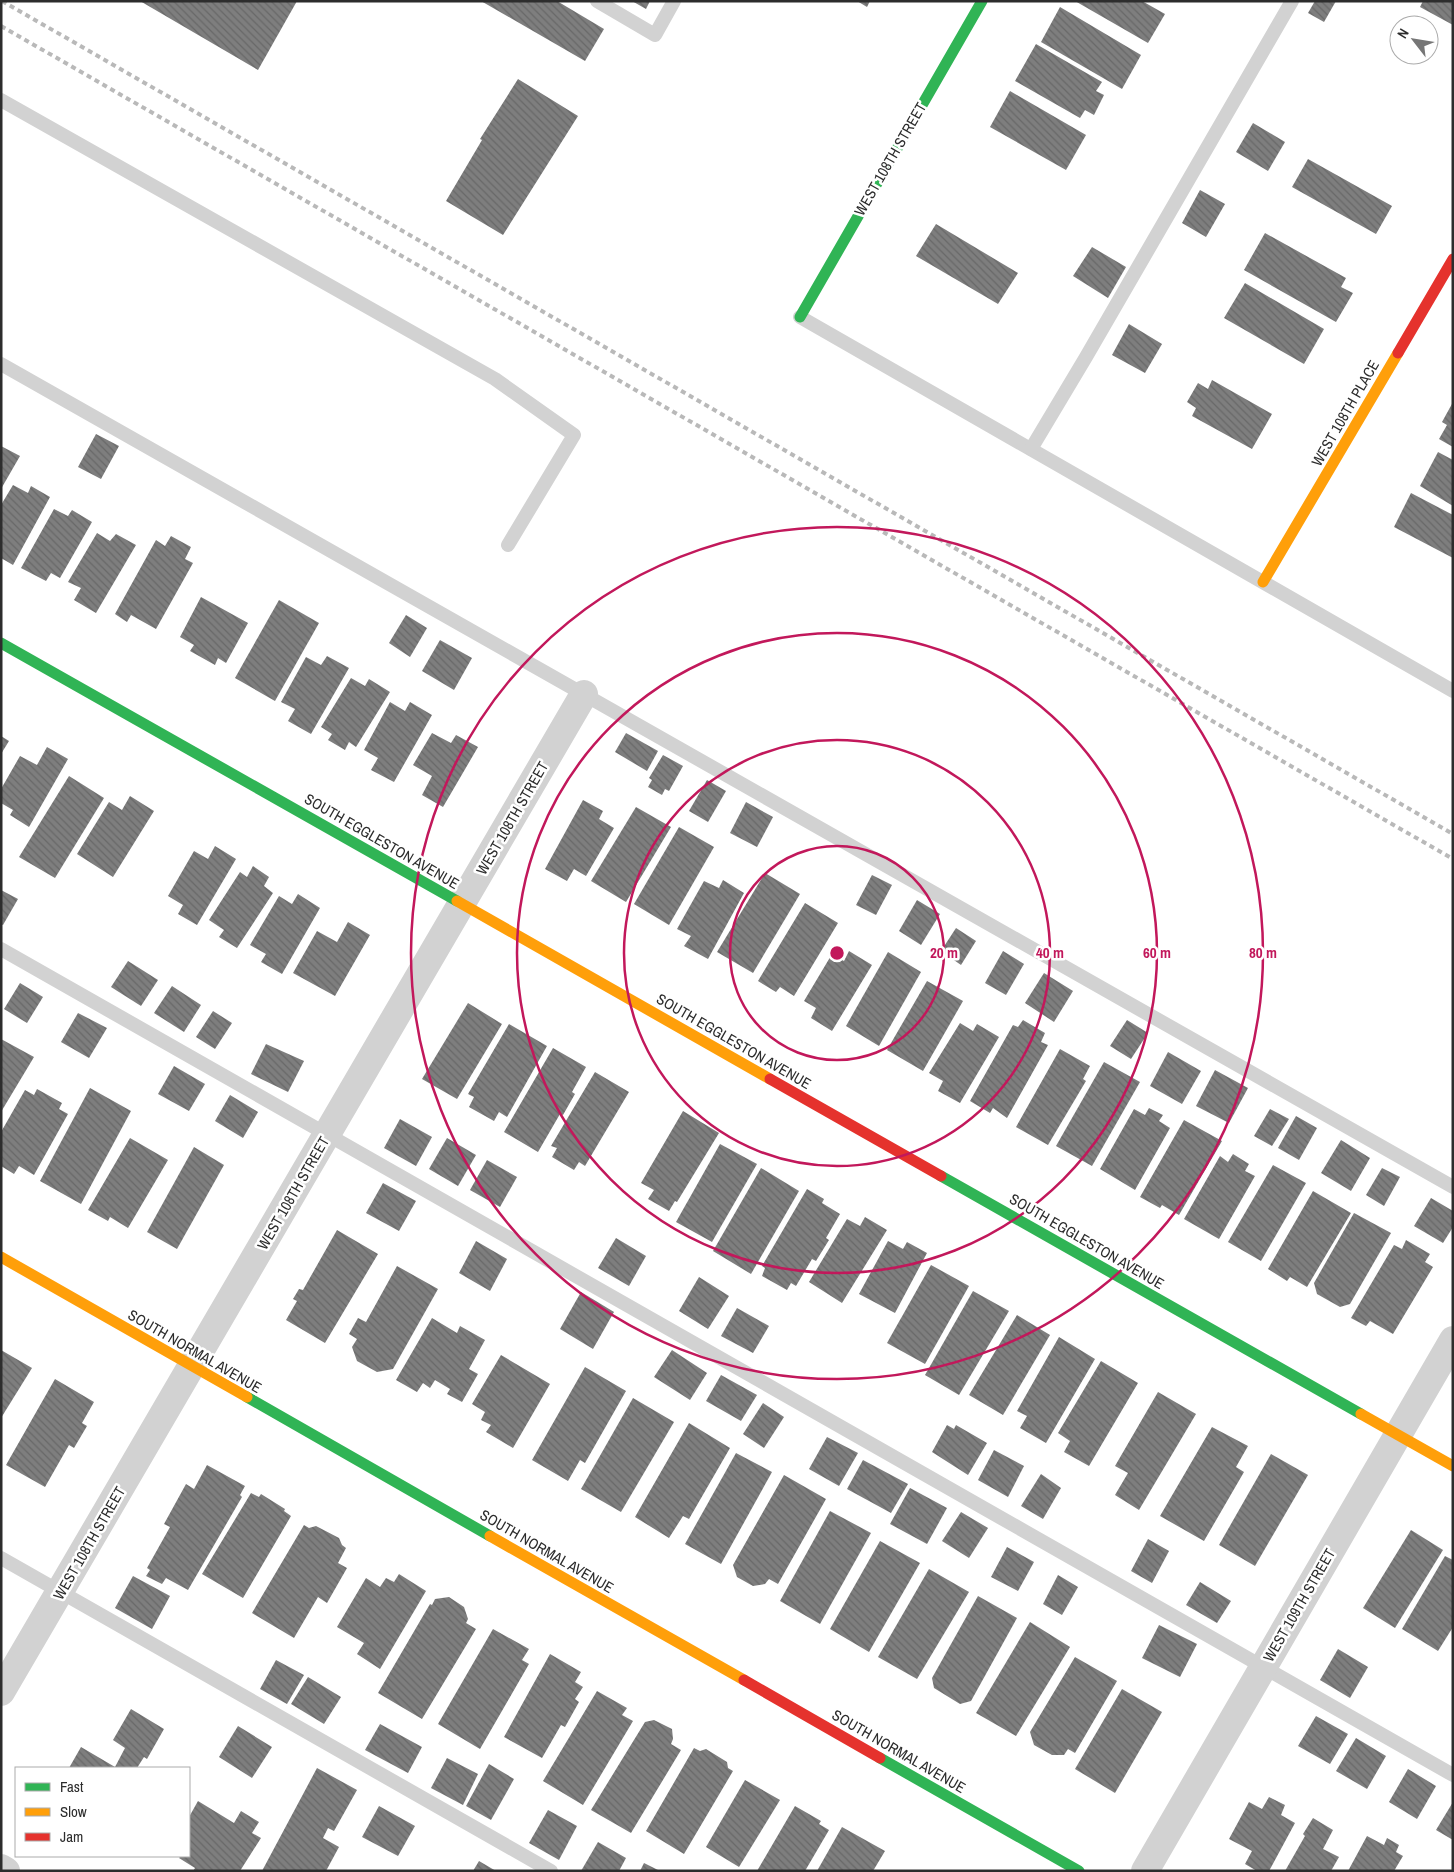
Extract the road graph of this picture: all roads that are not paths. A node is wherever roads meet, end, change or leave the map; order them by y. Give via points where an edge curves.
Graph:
1 (597, 1) edge
2 (674, 1) edge
3 (982, 1) edge
4 (1292, 1) edge
5 (1, 100) edge
6 (1453, 259) edge
7 (800, 317) joint
8 (1, 364) edge
9 (1031, 449) junction
10 (508, 544) dead end
11 (1263, 582) junction
12 (1, 643) edge
13 (1453, 691) edge
14 (584, 694) junction
15 (462, 904) junction
16 (1, 949) edge
17 (327, 1134) junction
18 (1453, 1187) edge
19 (1, 1257) edge
20 (1453, 1340) edge
21 (192, 1366) junction
22 (1399, 1434) junction
23 (1453, 1466) edge
24 (1, 1558) edge
25 (60, 1591) junction
26 (1263, 1668) junction
27 (1, 1692) edge
28 (1453, 1775) edge
29 (1, 1868) edge
30 (6, 1871) edge
31 (550, 1871) edge
32 (1079, 1871) edge
33 (1145, 1871) edge

1 - 2 lane via 655,35
3 - 7 street, WEST 108TH STREET
4 - 9 lane
5 - 10 lane via 495,379 574,435
6 - 11 street, WEST 108TH PLACE
7 - 9 lane
8 - 14 lane
9 - 11 lane
11 - 13 lane
12 - 15 street, SOUTH EGGLESTON AVENUE
14 - 15 street, WEST 108TH STREET
14 - 18 lane
15 - 17 street, WEST 108TH STREET
15 - 22 street, SOUTH EGGLESTON AVENUE
16 - 17 lane
17 - 21 street, WEST 108TH STREET
17 - 26 lane
19 - 21 street, SOUTH NORMAL AVENUE
20 - 22 street, WEST 109TH STREET
21 - 25 street, WEST 108TH STREET
21 - 32 street, SOUTH NORMAL AVENUE
22 - 23 street, SOUTH EGGLESTON AVENUE
22 - 26 street, WEST 109TH STREET
24 - 25 lane
25 - 27 street, WEST 108TH STREET
25 - 31 lane
26 - 28 lane
26 - 33 street, WEST 109TH STREET
29 - 30 street

